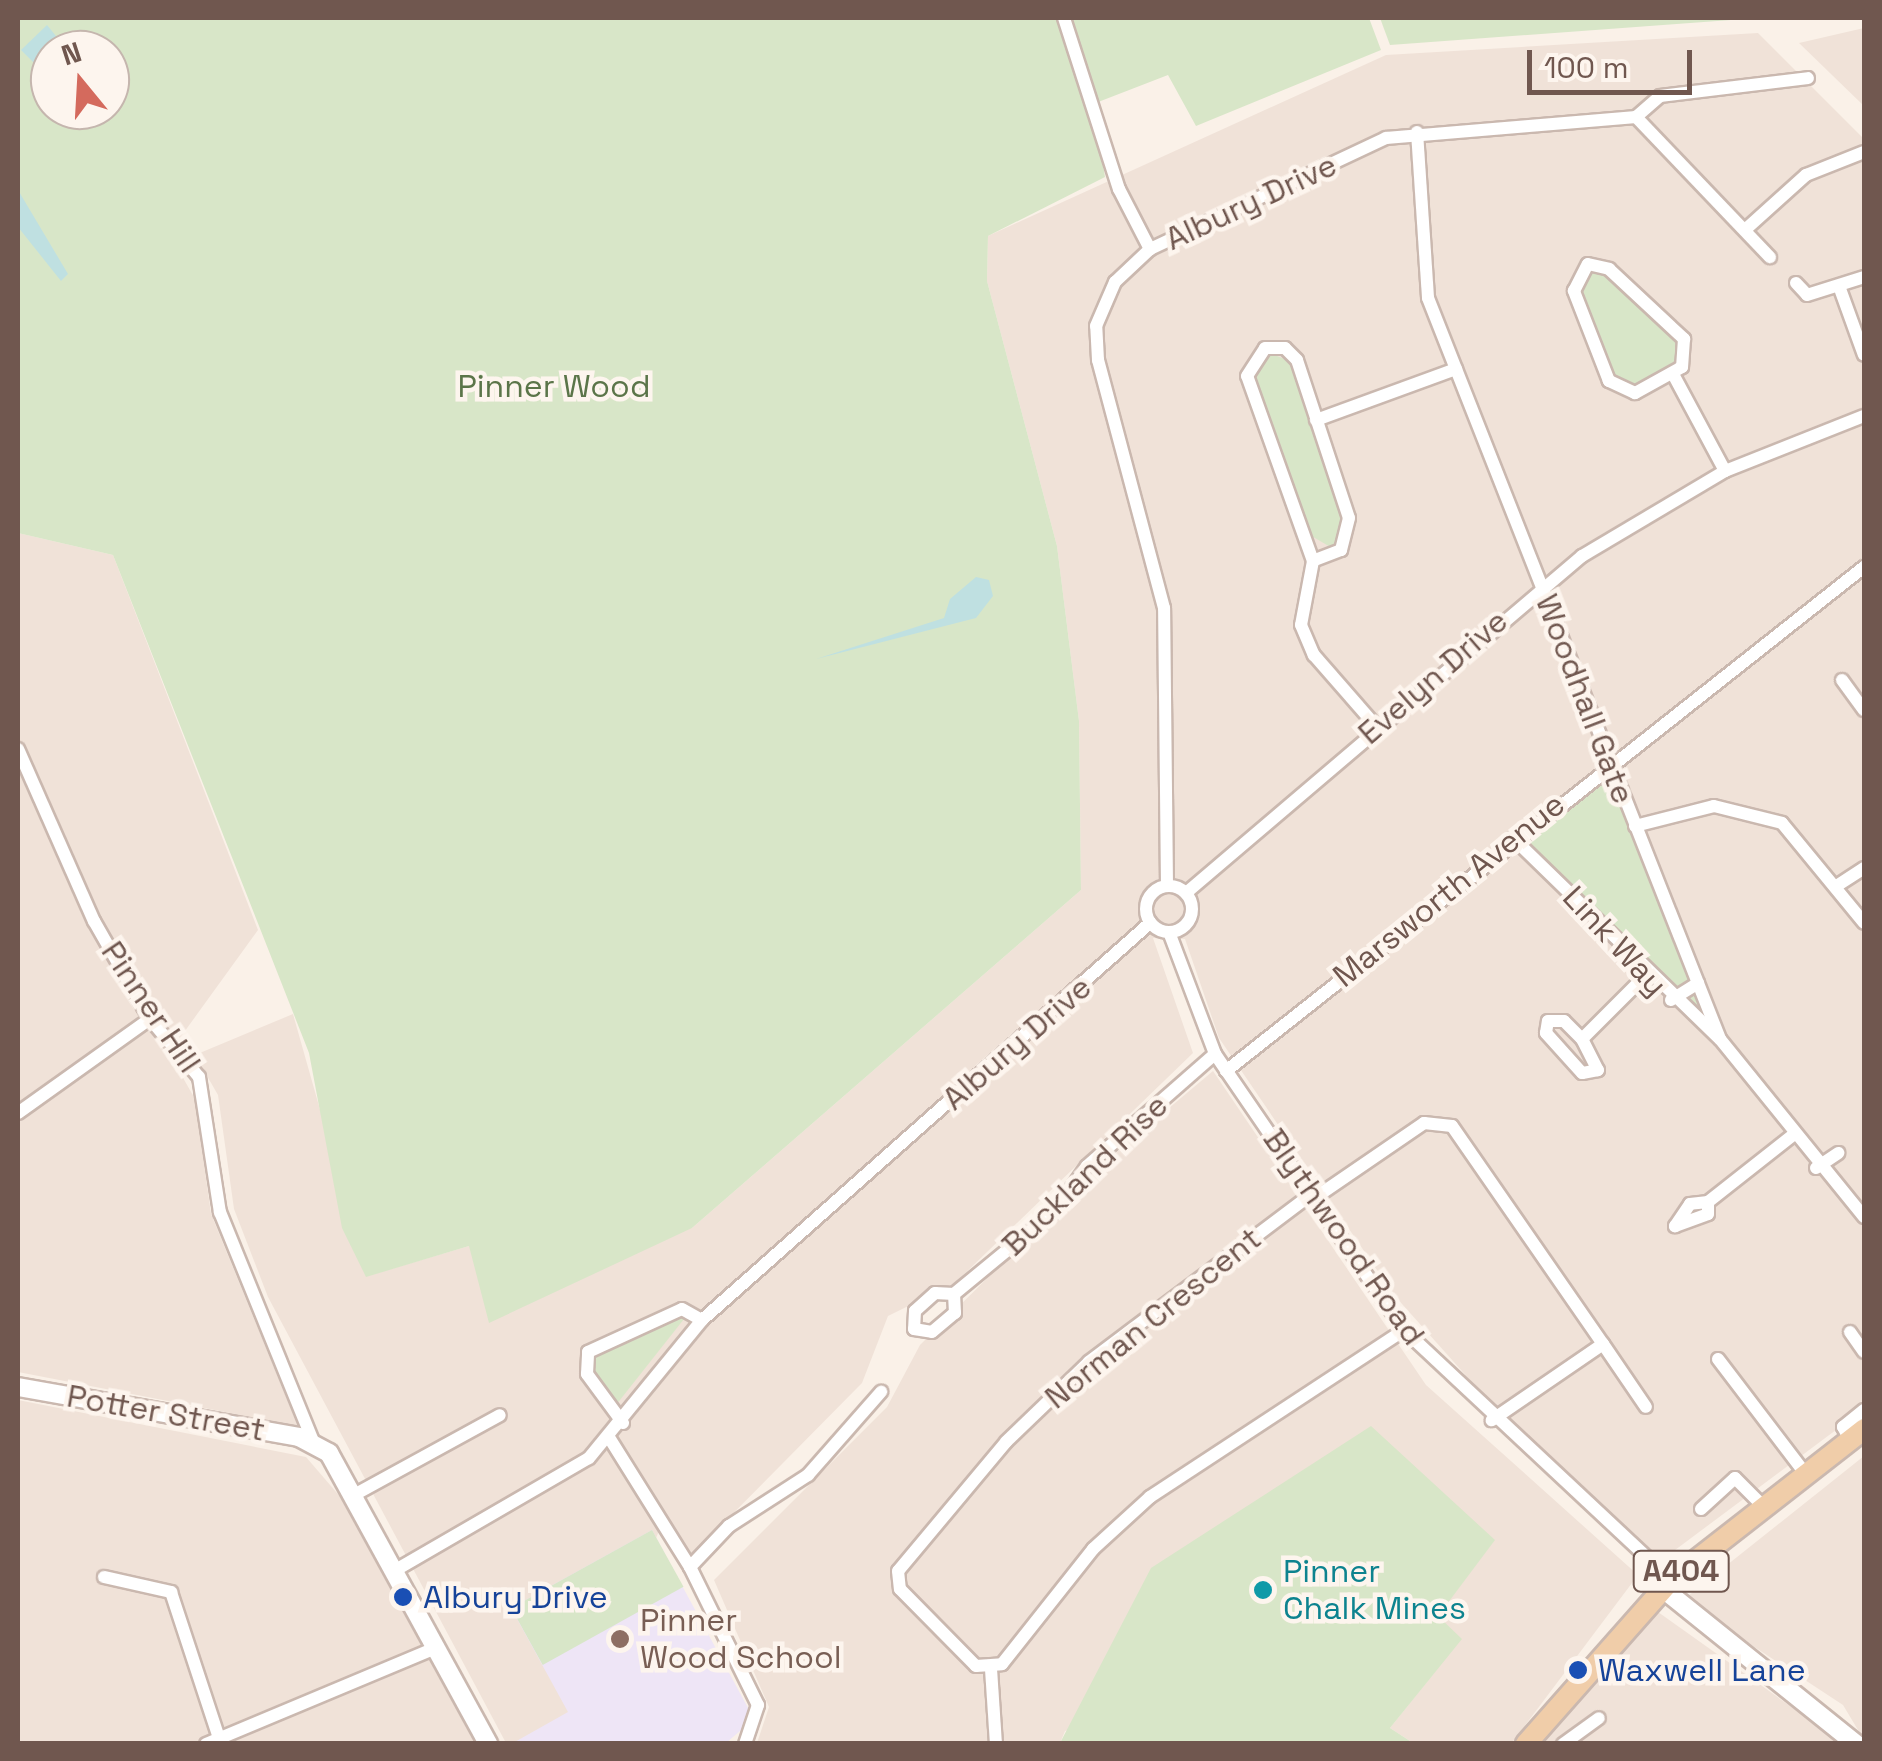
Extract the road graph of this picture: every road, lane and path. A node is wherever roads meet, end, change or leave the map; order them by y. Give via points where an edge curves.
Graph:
1 (1064, 18) edge
2 (1808, 78) dead end
3 (1636, 117) junction
4 (1417, 132) junction
5 (1864, 152) edge
6 (1746, 228) junction
7 (1150, 249) junction
8 (1770, 257) dead end
9 (1864, 277) edge
10 (1796, 283) dead end
11 (1840, 286) junction
12 (1864, 354) edge
13 (1456, 369) junction
14 (1673, 374) junction
15 (1864, 416) edge
16 (1316, 420) junction
17 (1725, 471) junction
18 (1313, 561) junction
19 (1864, 567) edge
20 (1540, 586) junction
21 (1842, 680) dead end
22 (1864, 710) edge
23 (1376, 726) junction
24 (18, 749) edge
25 (1610, 760) junction
26 (19, 766) edge
27 (1635, 826) junction
28 (1514, 838) junction
29 (1864, 868) edge
30 (1838, 885) junction
31 (1168, 886) junction
32 (1186, 893) junction
33 (1150, 923) junction
34 (1864, 923) edge
35 (1169, 932) junction
36 (1648, 973) junction
37 (1698, 982) junction
38 (1671, 1000) junction
39 (150, 1019) junction
40 (1720, 1038) junction
41 (1582, 1039) junction
42 (1214, 1054) junction
43 (1226, 1070) junction
44 (18, 1112) edge
45 (1792, 1136) junction
46 (1838, 1154) dead end
47 (1816, 1168) junction
48 (1314, 1195) junction
49 (1708, 1202) dead end
50 (1864, 1217) edge
51 (954, 1294) dead end
52 (702, 1320) junction
53 (1404, 1330) junction
54 (1850, 1332) dead end
55 (1603, 1344) junction
56 (1864, 1352) edge
57 (1718, 1359) dead end
58 (18, 1387) edge
59 (881, 1392) dead end
60 (1646, 1408) dead end
61 (1864, 1410) edge
62 (500, 1416) dead end
63 (1492, 1420) junction
64 (623, 1423) junction
65 (1857, 1435) edge
66 (610, 1439) junction
67 (313, 1442) junction
68 (1804, 1473) junction
69 (354, 1495) junction
70 (1761, 1504) junction
71 (1701, 1509) dead end
72 (690, 1568) junction
73 (394, 1570) junction
74 (104, 1577) dead end
75 (1666, 1584) junction
76 (436, 1648) junction
77 (991, 1669) junction
78 (1599, 1718) dead end
79 (1531, 1737) edge
80 (212, 1741) edge
81 (488, 1744) edge
82 (745, 1744) edge
83 (996, 1744) edge
84 (1560, 1744) edge
85 (1856, 1744) edge

1 - 7 street via 1119,189
2 - 3 street via 1660,96
3 - 4 street, Albury Drive
3 - 6 street
4 - 7 street, Albury Drive
4 - 13 street, Woodhall Gate via 1421,259
5 - 6 street via 1806,175
6 - 8 street
7 - 31 street, Albury Drive via 1115,282 1096,326 1164,608
9 - 11 street
10 - 11 street via 1807,295
11 - 12 street
13 - 16 street
13 - 20 street, Woodhall Gate
14 - 14 street via 1636,393 1609,382 1574,291 1578,271 1608,269 1684,338 1688,352
14 - 17 street
15 - 17 street, Evelyn Drive
16 - 18 street via 1351,534
16 - 18 street via 1285,348 1252,360 1247,376
17 - 20 street, Evelyn Drive
18 - 23 street via 1301,625 1314,655
19 - 25 street, Marsworth Avenue
20 - 23 street, Evelyn Drive
20 - 25 street, Woodhall Gate
21 - 22 street
23 - 32 street, Evelyn Drive
24 - 26 street, Pinner Hill
25 - 27 street, Woodhall Gate
25 - 28 street, Marsworth Avenue
26 - 39 street, Pinner Hill
27 - 30 street via 1687,808 1743,809 1782,823
27 - 37 street, Woodhall Gate
28 - 36 street, Link Way
28 - 43 street, Marsworth Avenue
29 - 30 street
30 - 34 street
31 - 32 street
31 - 33 street via 1146,902
32 - 35 street via 1191,916
33 - 35 street
33 - 52 street, Albury Drive
35 - 42 street, Blythwood Road
36 - 38 street, Link Way
36 - 41 street
37 - 38 street
37 - 40 street, Woodhall Gate
38 - 40 street, Link Way
39 - 44 street
39 - 67 street, Pinner Hill via 208,1101 220,1212
40 - 45 street, Woodhall Gate
41 - 41 street via 1601,1062 1589,1076 1546,1027 1564,1021
42 - 43 street, Blythwood Road
42 - 51 street, Buckland Rise via 1087,1166 1057,1209
43 - 48 street, Blythwood Road
45 - 47 street, Woodhall Gate
45 - 49 street
46 - 47 street
47 - 50 street, Woodhall Gate
48 - 53 street, Blythwood Road
48 - 55 street, Norman Crescent via 1424,1124 1452,1126
48 - 77 street, Norman Crescent via 1089,1362 898,1571 900,1589 976,1666
52 - 64 street, Albury Drive
52 - 64 street via 682,1309 588,1352 587,1374
53 - 63 street, Blythwood Road
53 - 77 street via 1150,1497
54 - 56 street
55 - 60 street
55 - 63 street
57 - 68 street
58 - 67 street, Potter Street
59 - 72 street via 808,1475 730,1526
61 - 65 street via 1842,1427
62 - 69 street
63 - 75 street, Blythwood Road
64 - 66 street, Albury Drive
65 - 68 main road, A404
66 - 72 street
66 - 73 street, Albury Drive
67 - 69 street
68 - 70 main road, A404
69 - 73 street
70 - 71 street via 1735,1478
70 - 75 main road, A404
72 - 82 street via 758,1704
73 - 76 street
74 - 80 street via 171,1592
75 - 79 main road, A404
75 - 85 street
76 - 80 street
76 - 81 street
77 - 83 street
78 - 84 street
79 - 84 street

